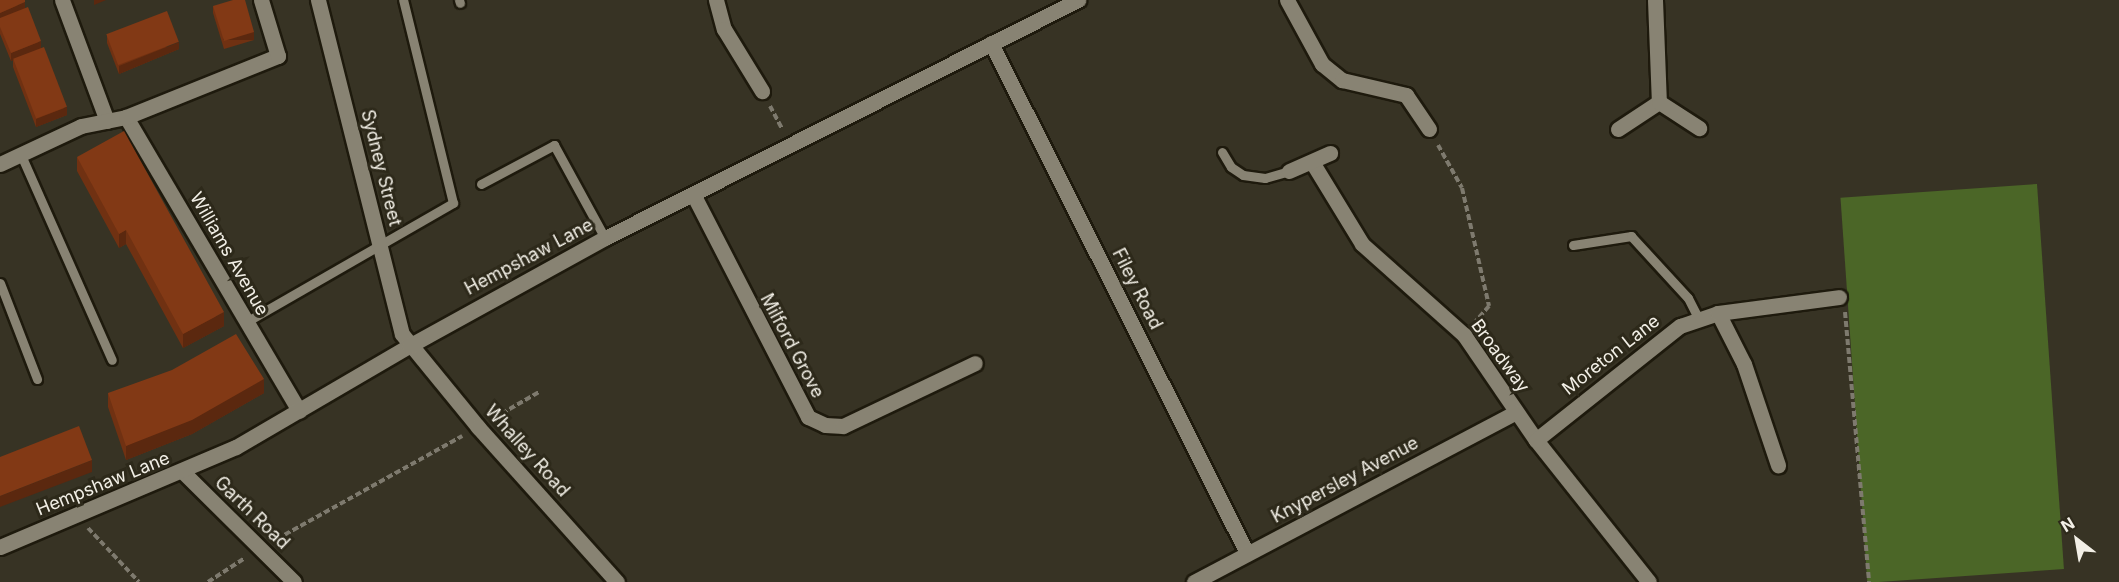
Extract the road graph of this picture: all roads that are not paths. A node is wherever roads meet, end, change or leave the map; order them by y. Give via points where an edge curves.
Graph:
1 (62, 0) edge
2 (261, 0) edge
3 (318, 0) edge
4 (403, 0) edge
5 (716, 0) edge
6 (1078, 0) edge
7 (1287, 0) edge
8 (1655, 0) edge
9 (991, 44) junction
10 (762, 91) road end
11 (1659, 102) junction
12 (126, 117) junction
13 (107, 121) junction
14 (1699, 128) dead end
15 (1429, 129) road end
16 (1618, 129) dead end
17 (1222, 152) dead end
18 (1330, 153) dead end
19 (21, 155) junction
20 (1312, 162) junction
21 (0, 164) edge
22 (1289, 171) joint
23 (481, 184) dead end
24 (693, 194) junction
25 (605, 238) junction
26 (380, 242) junction
27 (1573, 245) dead end
28 (0, 283) edge
29 (1839, 297) road end
30 (1718, 313) junction
31 (1698, 318) junction
32 (246, 322) junction
33 (409, 346) junction
34 (112, 360) dead end
35 (975, 363) dead end
36 (37, 379) dead end
37 (299, 411) junction
38 (1516, 412) junction
39 (1536, 440) junction
40 (1778, 465) dead end
41 (183, 472) junction
42 (0, 547) edge
43 (1247, 553) junction
44 (294, 582) edge
45 (617, 582) edge
46 (1194, 582) edge
47 (1649, 582) edge

1 - 13 street
2 - 12 street via 278,56
3 - 26 street, Sydney Street
4 - 26 lane via 453,203
5 - 10 street via 724,29
6 - 9 street, Hempshaw Lane
7 - 15 street via 1322,64 1342,80 1406,95
8 - 11 street
9 - 24 street, Hempshaw Lane
9 - 43 street, Filey Road
11 - 14 street
11 - 16 street
12 - 13 street
12 - 32 street, Williams Avenue
13 - 19 street via 81,126
17 - 22 lane via 1231,167 1243,176 1265,178
18 - 20 street
19 - 21 street
19 - 34 lane
20 - 22 street
20 - 38 street, Broadway via 1341,216 1362,244 1464,335
23 - 25 lane via 554,145
24 - 25 street, Hempshaw Lane
24 - 35 street, Milford Grove via 808,417 825,425 843,426
25 - 33 street, Hempshaw Lane
26 - 32 lane
26 - 33 street, Sydney Street via 402,334
27 - 31 lane via 1631,236 1688,298
28 - 36 lane
29 - 30 street, Moreton Lane
30 - 31 street, Moreton Lane
30 - 40 street via 1749,374
31 - 39 street, Moreton Lane via 1664,336
32 - 37 street, Williams Avenue
33 - 37 street, Hempshaw Lane
33 - 45 street, Whalley Road
37 - 41 street, Hempshaw Lane
38 - 39 street, Broadway
38 - 43 street, Knypersley Avenue
39 - 47 street, Broadway
41 - 42 street, Hempshaw Lane
41 - 44 street, Garth Road
43 - 46 street, Knypersley Avenue

